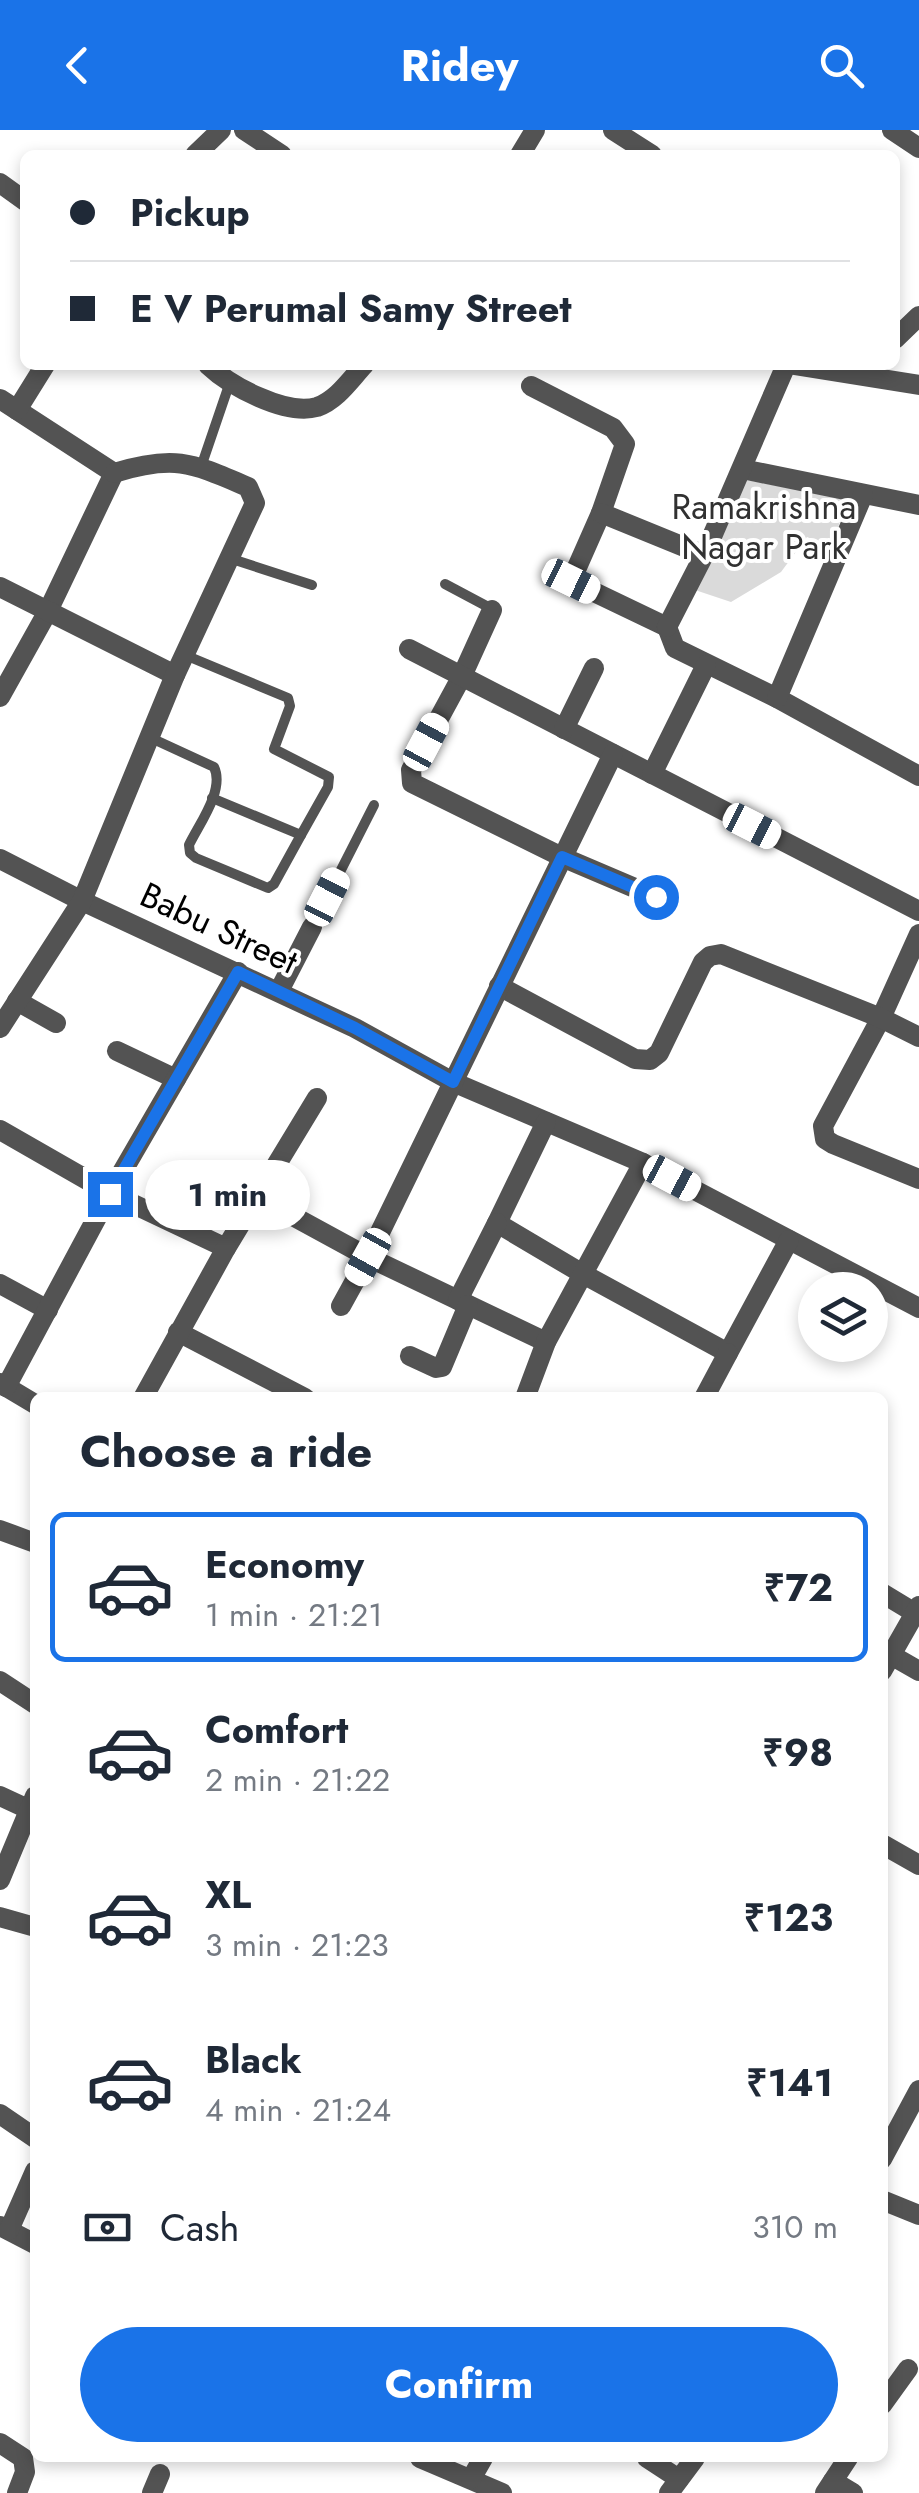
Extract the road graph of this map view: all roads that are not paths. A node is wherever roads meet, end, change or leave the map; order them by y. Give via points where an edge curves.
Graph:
1 (221, 130) edge
2 (244, 130) edge
3 (613, 130) edge
4 (892, 130) edge
5 (919, 148) edge
6 (200, 150) edge
7 (274, 150) edge
8 (644, 150) edge
9 (40, 370) edge
10 (214, 370) edge
11 (359, 370) edge
12 (784, 370) edge
13 (863, 370) edge
14 (230, 382) junction
15 (919, 385) edge
16 (531, 386) dead end
17 (9, 405) edge
18 (201, 467) junction
19 (742, 469) junction
20 (114, 474) junction
21 (863, 495) junction
22 (919, 505) edge
23 (601, 513) junction
24 (704, 555) junction
25 (232, 559) junction
26 (445, 584) dead end
27 (312, 585) dead end
28 (0, 586) edge
29 (492, 610) joint
30 (48, 611) junction
31 (667, 628) junction
32 (409, 649) dead end
33 (185, 655) junction
34 (706, 665) junction
35 (594, 668) dead end
36 (175, 676) junction
37 (462, 676) junction
38 (0, 697) edge
39 (777, 698) junction
40 (564, 729) junction
41 (150, 738) junction
42 (612, 754) junction
43 (652, 774) junction
44 (919, 776) edge
45 (212, 798) junction
46 (374, 805) dead end
47 (301, 835) junction
48 (562, 857) junction
49 (0, 859) edge
50 (656, 897) dead end
51 (82, 901) junction
52 (919, 911) edge
53 (312, 928) joint
54 (919, 934) edge
55 (238, 972) junction
56 (499, 986) junction
57 (279, 991) junction
58 (17, 1002) junction
59 (881, 1018) junction
60 (56, 1024) dead end
61 (0, 1028) edge
62 (919, 1037) edge
63 (117, 1052) dead end
64 (176, 1079) junction
65 (453, 1082) junction
66 (317, 1098) dead end
67 (546, 1122) junction
68 (0, 1130) edge
69 (643, 1163) junction
70 (919, 1179) edge
71 (110, 1194) junction
72 (256, 1196) junction
73 (497, 1223) junction
74 (790, 1240) junction
75 (226, 1248) junction
76 (368, 1257) junction
77 (583, 1274) junction
78 (0, 1284) edge
79 (463, 1302) junction
80 (341, 1306) dead end
81 (919, 1308) edge
82 (48, 1310) junction
83 (178, 1332) junction
84 (546, 1342) junction
85 (728, 1353) junction
86 (410, 1356) dead end
87 (3, 1385) edge
88 (147, 1392) edge
89 (293, 1392) edge
90 (527, 1392) edge
91 (707, 1392) edge
92 (30, 1401) edge
93 (0, 1530) edge
94 (30, 1541) edge
95 (888, 1596) edge
96 (917, 1610) edge
97 (888, 1661) edge
98 (888, 1663) edge
99 (919, 1671) edge
100 (0, 1681) edge
101 (30, 1701) edge
102 (0, 1796) edge
103 (30, 1802) edge
104 (30, 1807) edge
105 (888, 1847) edge
106 (919, 1865) edge
107 (0, 1880) edge
108 (0, 1917) edge
109 (30, 1926) edge
110 (919, 2090) edge
111 (0, 2114) edge
112 (30, 2135) edge
113 (888, 2148) edge
114 (30, 2181) edge
115 (888, 2202) edge
116 (919, 2215) edge
117 (4, 2228) edge
118 (30, 2241) edge
119 (908, 2368) dead end
120 (888, 2396) edge
121 (0, 2443) edge
122 (430, 2462) edge
123 (481, 2462) edge
124 (651, 2462) edge
125 (692, 2462) edge
126 (845, 2462) edge
127 (471, 2479) junction
128 (674, 2486) edge
129 (829, 2487) edge
130 (17, 2493) edge
131 (502, 2493) edge
132 (852, 2493) edge

1 - 6 street
2 - 7 street
3 - 8 street
4 - 5 street
9 - 17 street
10 - 14 street
11 - 14 street via 334,398 313,408 278,404
12 - 19 street
13 - 15 street
14 - 18 lane
16 - 23 street via 622,438 624,456
17 - 20 street
18 - 20 street via 162,462
18 - 25 street via 248,487 254,496
19 - 21 street
19 - 24 street
20 - 30 street
21 - 22 street
21 - 39 street
23 - 24 street
23 - 31 street via 571,581
24 - 31 street
25 - 27 lane
25 - 33 street
26 - 29 lane
28 - 30 street
29 - 37 street
30 - 36 street
30 - 38 street
31 - 34 street via 675,648
32 - 37 street
33 - 36 street
33 - 47 lane via 291,701 274,749 329,777
34 - 39 street
34 - 43 street
35 - 40 street
36 - 41 street
37 - 40 street
37 - 48 street via 410,770 412,783
39 - 44 street
40 - 42 street
41 - 45 lane via 214,767
41 - 51 street
42 - 43 street
42 - 48 street
43 - 52 street
45 - 47 lane
45 - 47 lane via 190,853 264,888 274,884
46 - 53 lane
48 - 50 street
48 - 56 street
49 - 51 street, Babu Street
51 - 55 street, Babu Street
51 - 58 street
53 - 57 street
54 - 59 street
55 - 57 street, Babu Street
55 - 64 street
56 - 59 street via 643,1060 660,1053 703,962 721,954
56 - 65 street
57 - 65 street, Babu Street
58 - 60 street
58 - 61 street
59 - 62 street
59 - 70 street via 823,1134
63 - 64 street
64 - 71 street
65 - 67 street, Babu Street
65 - 76 street
66 - 72 street
67 - 69 street, Babu Street
67 - 73 street
68 - 71 street
69 - 74 street, Babu Street
69 - 77 street
71 - 75 street
71 - 82 street
72 - 75 street
72 - 76 street
73 - 77 street
73 - 79 street
74 - 81 street, Babu Street
74 - 85 street
75 - 83 street
76 - 79 street
76 - 80 street
77 - 84 street
77 - 85 street
78 - 82 street
79 - 84 street
79 - 86 street via 442,1367
82 - 87 street
83 - 88 street
83 - 89 street
84 - 90 street
85 - 91 street
87 - 92 street
93 - 94 street
95 - 96 street
96 - 97 street
98 - 99 street
100 - 101 street
102 - 103 street
104 - 107 street
105 - 106 street
108 - 109 street
110 - 113 street
111 - 112 street
114 - 117 street
115 - 116 street
117 - 118 street
119 - 120 street
121 - 130 street via 23,2458
122 - 127 street
123 - 127 street
124 - 128 street
125 - 128 street
126 - 129 street
127 - 131 street
129 - 132 street

